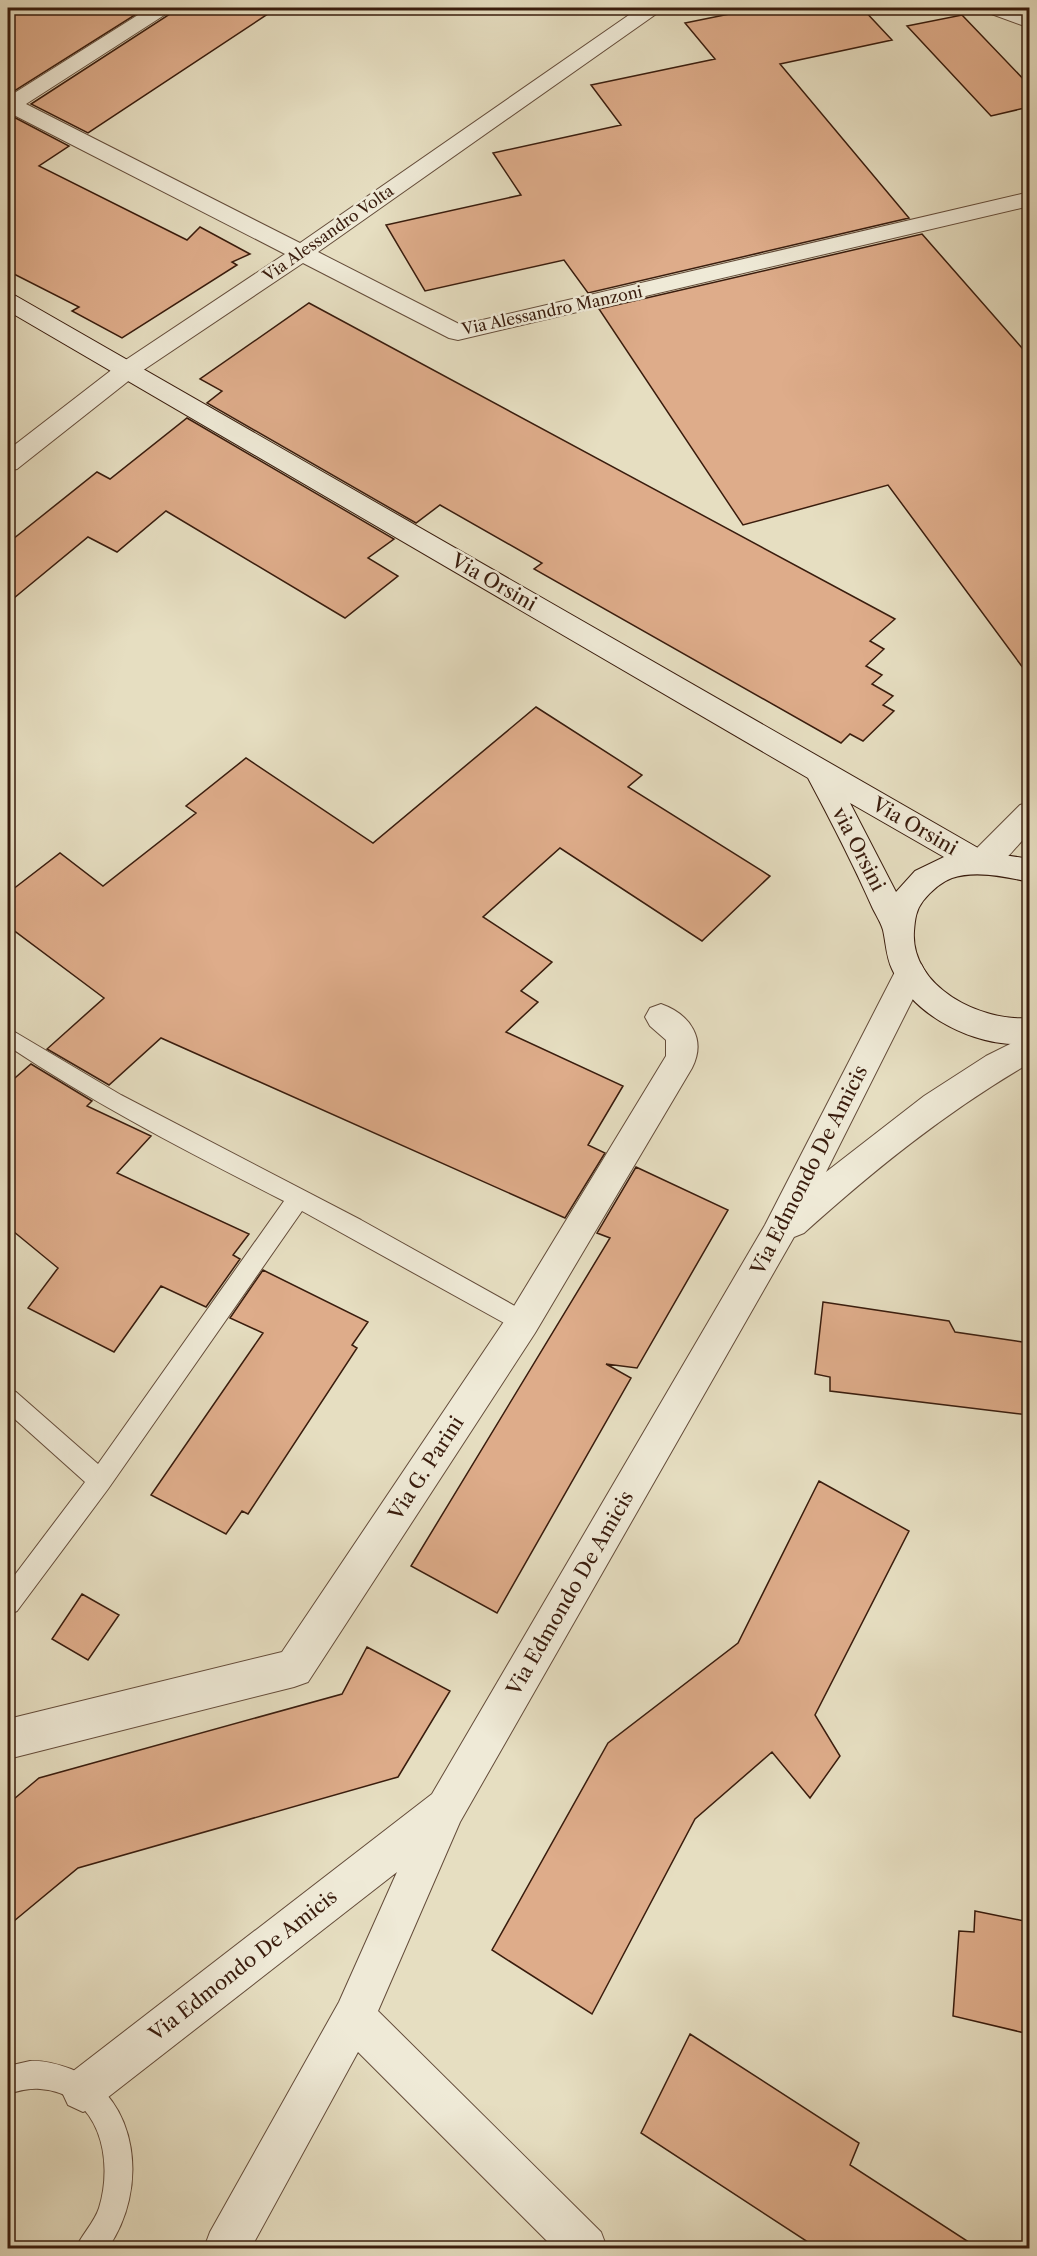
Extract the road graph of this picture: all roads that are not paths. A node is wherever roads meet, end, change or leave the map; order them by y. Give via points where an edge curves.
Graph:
1 (162, 8) edge
2 (652, 8) edge
3 (993, 8) edge
4 (1029, 22) edge
5 (9, 105) edge
6 (1029, 199) edge
7 (303, 252) junction
8 (8, 301) edge
9 (127, 370) junction
10 (8, 463) edge
11 (818, 770) junction
12 (1029, 813) edge
13 (980, 864) junction
14 (1029, 871) edge
15 (898, 929) junction
16 (910, 973) junction
17 (661, 1017) dead end
18 (1029, 1031) edge
19 (8, 1036) edge
20 (1029, 1047) edge
21 (299, 1198) junction
22 (777, 1236) junction
23 (523, 1322) junction
24 (8, 1398) edge
25 (100, 1481) junction
26 (8, 1603) edge
27 (8, 1739) edge
28 (446, 1808) junction
29 (354, 2017) junction
30 (8, 2080) edge
31 (83, 2090) junction
32 (90, 2248) edge
33 (226, 2248) edge
34 (585, 2248) edge

1 - 5 street
2 - 7 street, Via Alessandro Volta
3 - 4 street
5 - 7 street, Via Alessandro Manzoni
6 - 7 street, Via Alessandro Manzoni via 458,333
7 - 9 street, Via Alessandro Volta
8 - 9 street, Via Orsini
9 - 10 street, Via Alessandro Volta
9 - 11 street, Via Orsini
11 - 13 street, Via Orsini
11 - 15 street, via Orsini
12 - 13 street
13 - 14 street
13 - 15 street via 932,875 914,890 903,908
15 - 16 street via 900,951
16 - 18 street via 926,994 948,1011 998,1029
16 - 22 street, Via Edmondo De Amicis
17 - 23 street, Via G. Parini via 679,1032 684,1051 681,1059
19 - 21 lane via 56,1069 159,1127
20 - 22 street, Via Edmondo De Amicis via 919,1117 846,1173
21 - 23 lane
21 - 25 lane
22 - 28 street, Via Edmondo De Amicis
23 - 27 street, Via G. Parini via 294,1668
24 - 25 lane
25 - 26 lane
28 - 29 street
28 - 31 street, Via Edmondo De Amicis
29 - 33 street
29 - 34 street
30 - 31 lane via 32,2075 59,2078
31 - 32 lane via 103,2108 117,2138 120,2173 113,2210

